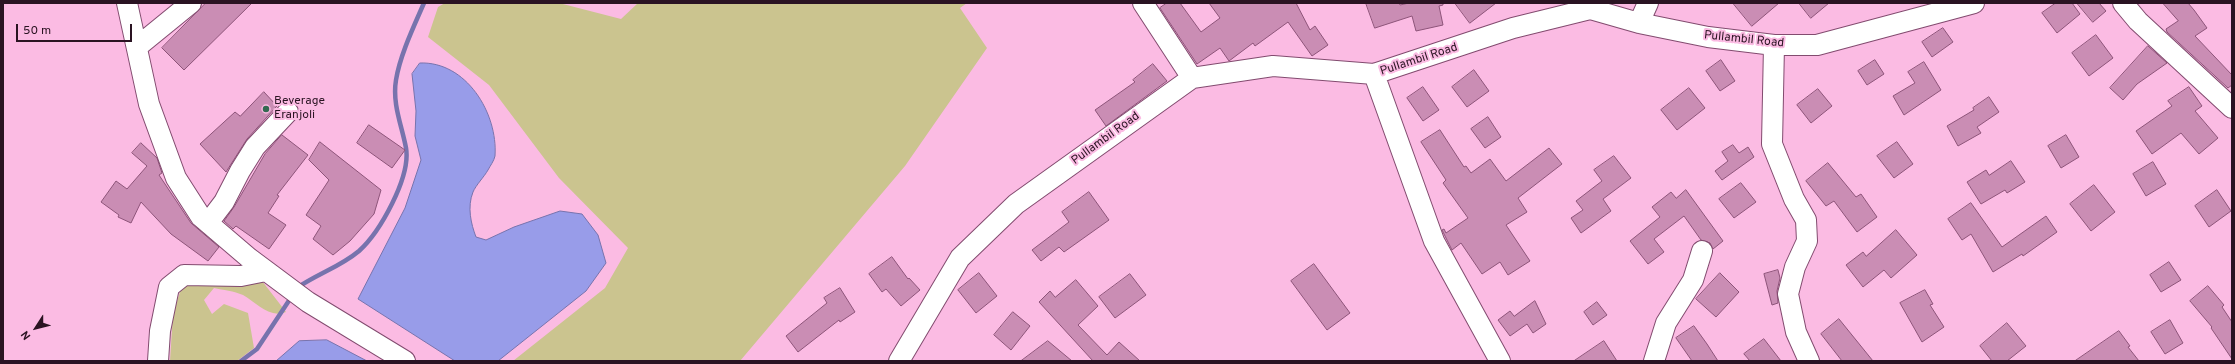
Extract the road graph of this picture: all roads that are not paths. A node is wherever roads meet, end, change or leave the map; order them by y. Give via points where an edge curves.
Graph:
1 (127, 3) edge
2 (192, 3) edge
3 (1143, 3) edge
4 (1648, 3) edge
5 (1974, 3) edge
6 (2123, 3) edge
7 (1639, 23) junction
8 (1774, 45) junction
9 (137, 47) junction
10 (1374, 74) junction
11 (1192, 78) junction
12 (2232, 108) edge
13 (288, 112) dead end
14 (208, 223) junction
15 (1702, 251) dead end
16 (269, 273) junction
17 (158, 361) edge
18 (405, 361) edge
19 (899, 361) edge
20 (1500, 361) edge
21 (1654, 361) edge
22 (1809, 361) edge

1 - 9 street
2 - 9 street
3 - 11 street
4 - 7 street
5 - 8 street, Pullambil Road via 1817,45
6 - 12 street via 2138,21
7 - 8 street, Pullambil Road via 1708,37
7 - 10 street, Pullambil Road via 1590,9 1513,28
8 - 22 street via 1772,144 1794,199 1806,220 1807,241 1795,267 1788,294 1796,332
9 - 14 street via 149,104 176,178 201,217
10 - 11 street, Pullambil Road via 1273,66
10 - 20 street via 1434,241
11 - 19 street, Pullambil Road via 1016,204 960,258
13 - 14 street via 256,147 224,202
14 - 16 street
15 - 21 street via 1693,280 1666,323
16 - 17 street via 241,276 184,275 169,287 160,331
16 - 18 street via 308,302

